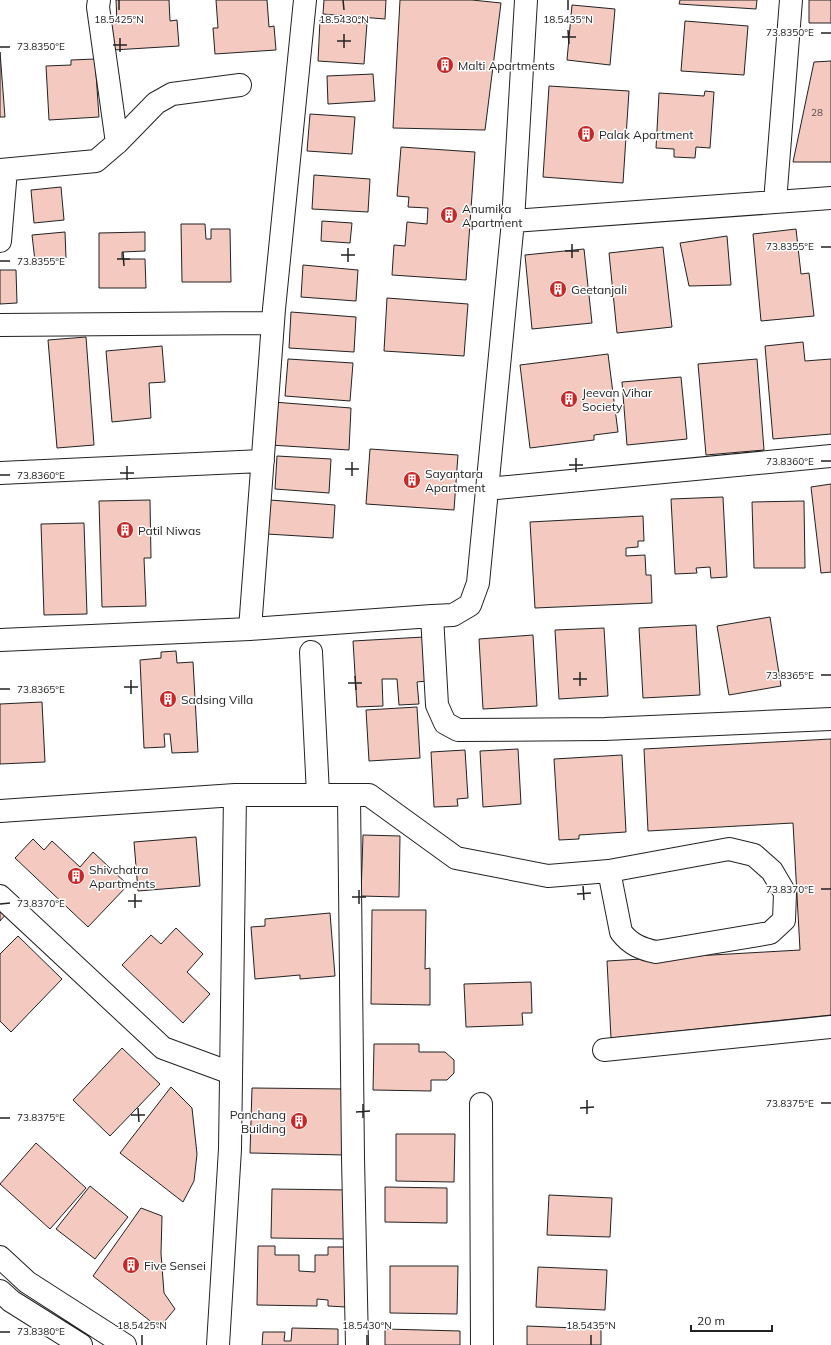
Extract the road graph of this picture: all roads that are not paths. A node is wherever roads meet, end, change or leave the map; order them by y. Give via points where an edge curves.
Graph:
1 (99, 0) edge
2 (305, 0) edge
3 (526, 0) edge
4 (791, 0) edge
5 (240, 85) dead end
6 (117, 143) junction
7 (3, 170) edge
8 (831, 198) edge
9 (775, 202) junction
10 (513, 222) junction
11 (0, 241) edge
12 (273, 323) junction
13 (0, 325) edge
14 (831, 456) edge
15 (263, 461) junction
16 (0, 473) edge
17 (487, 489) junction
18 (432, 616) junction
19 (250, 629) junction
20 (0, 640) edge
21 (311, 652) dead end
22 (831, 719) edge
23 (318, 794) junction
24 (235, 795) junction
25 (349, 795) junction
26 (0, 811) edge
27 (609, 871) junction
28 (0, 896) edge
29 (831, 1027) edge
30 (604, 1050) dead end
31 (231, 1073) junction
32 (481, 1104) dead end
33 (0, 1257) edge
34 (0, 1291) edge
35 (81, 1345) edge
36 (125, 1345) edge
37 (218, 1345) edge
38 (357, 1345) edge
39 (482, 1345) edge

1 - 6 street
2 - 12 street
3 - 10 street
4 - 9 street
5 - 6 street via 172,94 156,104
6 - 7 street via 96,161
7 - 11 street
8 - 9 street
9 - 10 street
10 - 17 street
12 - 13 street
12 - 15 street
14 - 17 street
15 - 16 street
15 - 19 street
17 - 18 street via 478,583 470,606 453,615
18 - 19 street
18 - 22 street via 437,705 445,723 458,730 605,730
19 - 20 street
21 - 23 street
23 - 24 street
23 - 25 street
24 - 26 street
24 - 31 street
25 - 27 street via 369,795 456,858 548,876
25 - 38 street
27 - 27 street via 729,849 754,855 772,871 785,893 784,920 770,933 656,952 644,950 627,940 621,932
28 - 31 street via 163,1048
29 - 30 street
31 - 37 street via 230,1149
32 - 39 street
33 - 36 street via 27,1282
34 - 35 street

